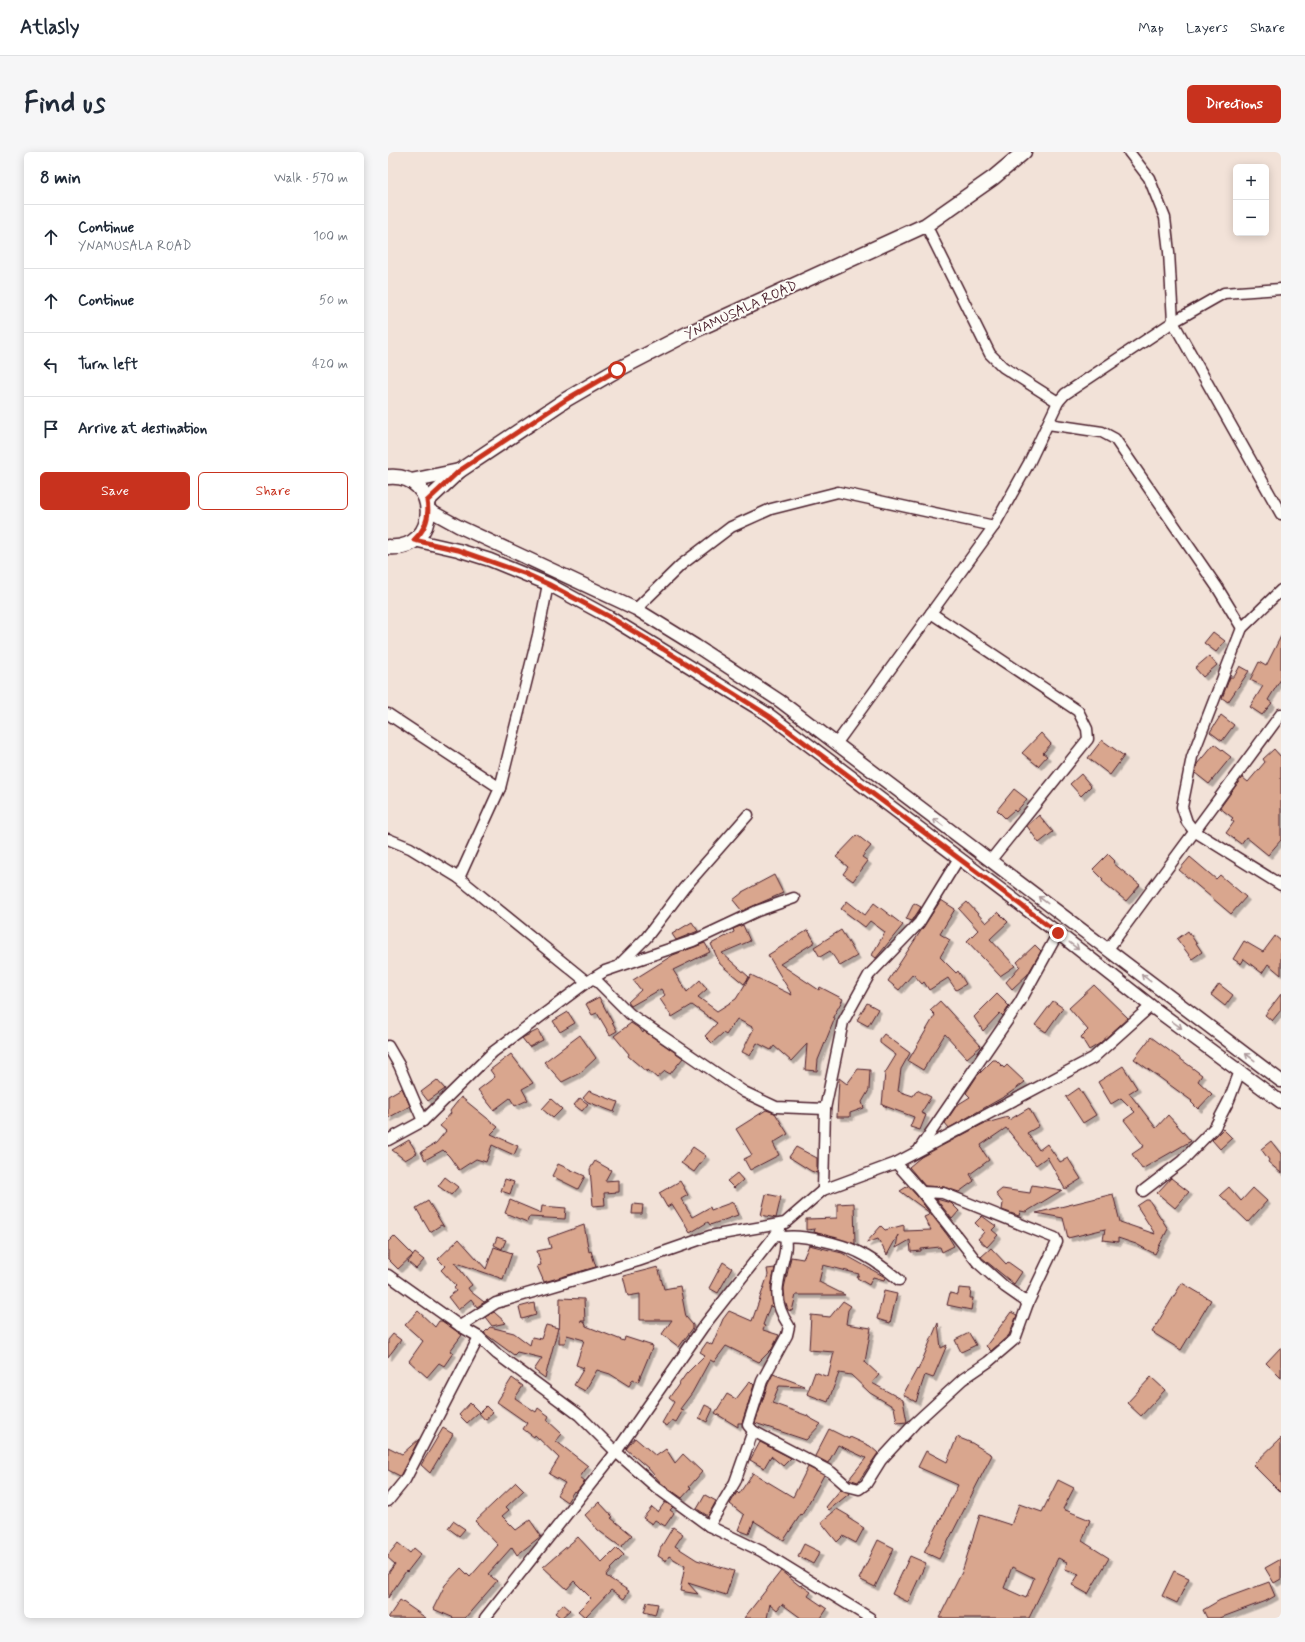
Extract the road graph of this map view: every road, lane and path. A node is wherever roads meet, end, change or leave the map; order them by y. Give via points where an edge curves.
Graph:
1 (1024, 152) edge
2 (1129, 152) edge
3 (926, 225) junction
4 (1281, 289) edge
5 (1173, 322) junction
6 (1058, 402) junction
7 (1048, 424) junction
8 (459, 471) junction
9 (388, 476) edge
10 (411, 481) junction
11 (428, 505) junction
12 (1281, 514) edge
13 (994, 526) junction
14 (414, 540) junction
15 (388, 547) edge
16 (548, 584) junction
17 (1281, 590) edge
18 (636, 610) junction
19 (931, 613) junction
20 (1242, 628) junction
21 (388, 714) edge
22 (1281, 714) edge
23 (836, 744) junction
24 (500, 788) junction
25 (748, 815) dead end
26 (1194, 831) junction
27 (388, 839) edge
28 (959, 858) junction
29 (990, 860) junction
30 (459, 878) junction
31 (1281, 885) edge
32 (794, 898) dead end
33 (1058, 933) junction
34 (1108, 949) junction
35 (618, 966) junction
36 (591, 980) junction
37 (1151, 1006) junction
38 (388, 1046) edge
39 (1240, 1072) junction
40 (1281, 1081) edge
41 (1281, 1102) edge
42 (825, 1109) junction
43 (424, 1121) junction
44 (388, 1140) edge
45 (919, 1150) junction
46 (896, 1163) junction
47 (823, 1190) junction
48 (1143, 1191) dead end
49 (922, 1192) junction
50 (785, 1223) junction
51 (781, 1235) junction
52 (388, 1275) edge
53 (899, 1280) dead end
54 (1028, 1303) junction
55 (460, 1326) junction
56 (479, 1337) junction
57 (753, 1431) junction
58 (616, 1452) junction
59 (388, 1501) edge
60 (709, 1526) junction
61 (486, 1618) edge
62 (870, 1618) edge

1 - 3 main road, YNAMUSALA ROAD via 993,178
2 - 5 street via 1149,178 1165,218
3 - 6 street via 990,354 1003,367
3 - 8 main road, YNAMUSALA ROAD via 688,334 617,370 567,399
4 - 5 street via 1224,293
5 - 6 street via 1065,394
5 - 12 street
6 - 7 street
7 - 13 street
7 - 20 street via 1102,432 1115,439 1217,587
8 - 10 main road
8 - 11 main road
9 - 10 main road via 403,477
10 - 11 main road via 418,486
11 - 14 main road via 425,527
11 - 18 street via 458,526
13 - 18 street via 838,492 771,509 731,528 681,565
13 - 19 street
14 - 15 main road via 398,547
14 - 16 street via 484,558
16 - 24 street
16 - 28 street via 608,616 769,716
17 - 20 street
18 - 23 street via 780,701
19 - 23 street
19 - 29 street via 1078,711 1087,729 1088,739
20 - 26 street via 1192,757 1182,808 1187,822
21 - 24 street
22 - 26 street
29 -> 23 street
24 - 30 street
25 - 35 street via 684,888 646,938
26 - 31 street
26 - 34 street
27 - 30 street via 410,848
28 - 33 street
28 - 42 street via 919,923 869,975 843,1022
34 -> 29 street
30 - 36 street
32 - 35 street via 757,911 693,941
33 -> 37 street
33 - 45 street via 1020,1002
40 -> 34 street
35 - 36 street
36 - 42 street via 630,1014 744,1092 776,1107
36 - 43 street via 493,1052
37 -> 39 street
37 - 45 street via 1093,1058
38 - 43 street
39 - 41 street
39 - 48 street via 1215,1127 1182,1161
42 - 47 street
43 - 44 street
45 - 46 street
46 - 47 street
46 - 49 street
47 - 50 street
49 - 54 street via 978,1264
49 - 54 street via 943,1193 1055,1238 1057,1242
50 - 51 street
50 - 55 street via 710,1236 638,1261 496,1303
51 - 53 street via 806,1237 857,1251
51 - 57 street via 787,1245 776,1288 778,1304 789,1326 787,1335 762,1382 748,1424
51 - 58 street via 703,1327
52 - 55 street
54 - 57 street via 1015,1339 988,1362 962,1379 915,1423 881,1460 866,1484 859,1489 847,1486 831,1472
55 - 56 street
56 - 58 street via 497,1354 579,1415
56 - 59 street via 405,1480
57 - 60 street via 735,1482
58 - 60 street via 657,1488
58 - 61 street
60 - 62 street via 761,1551

